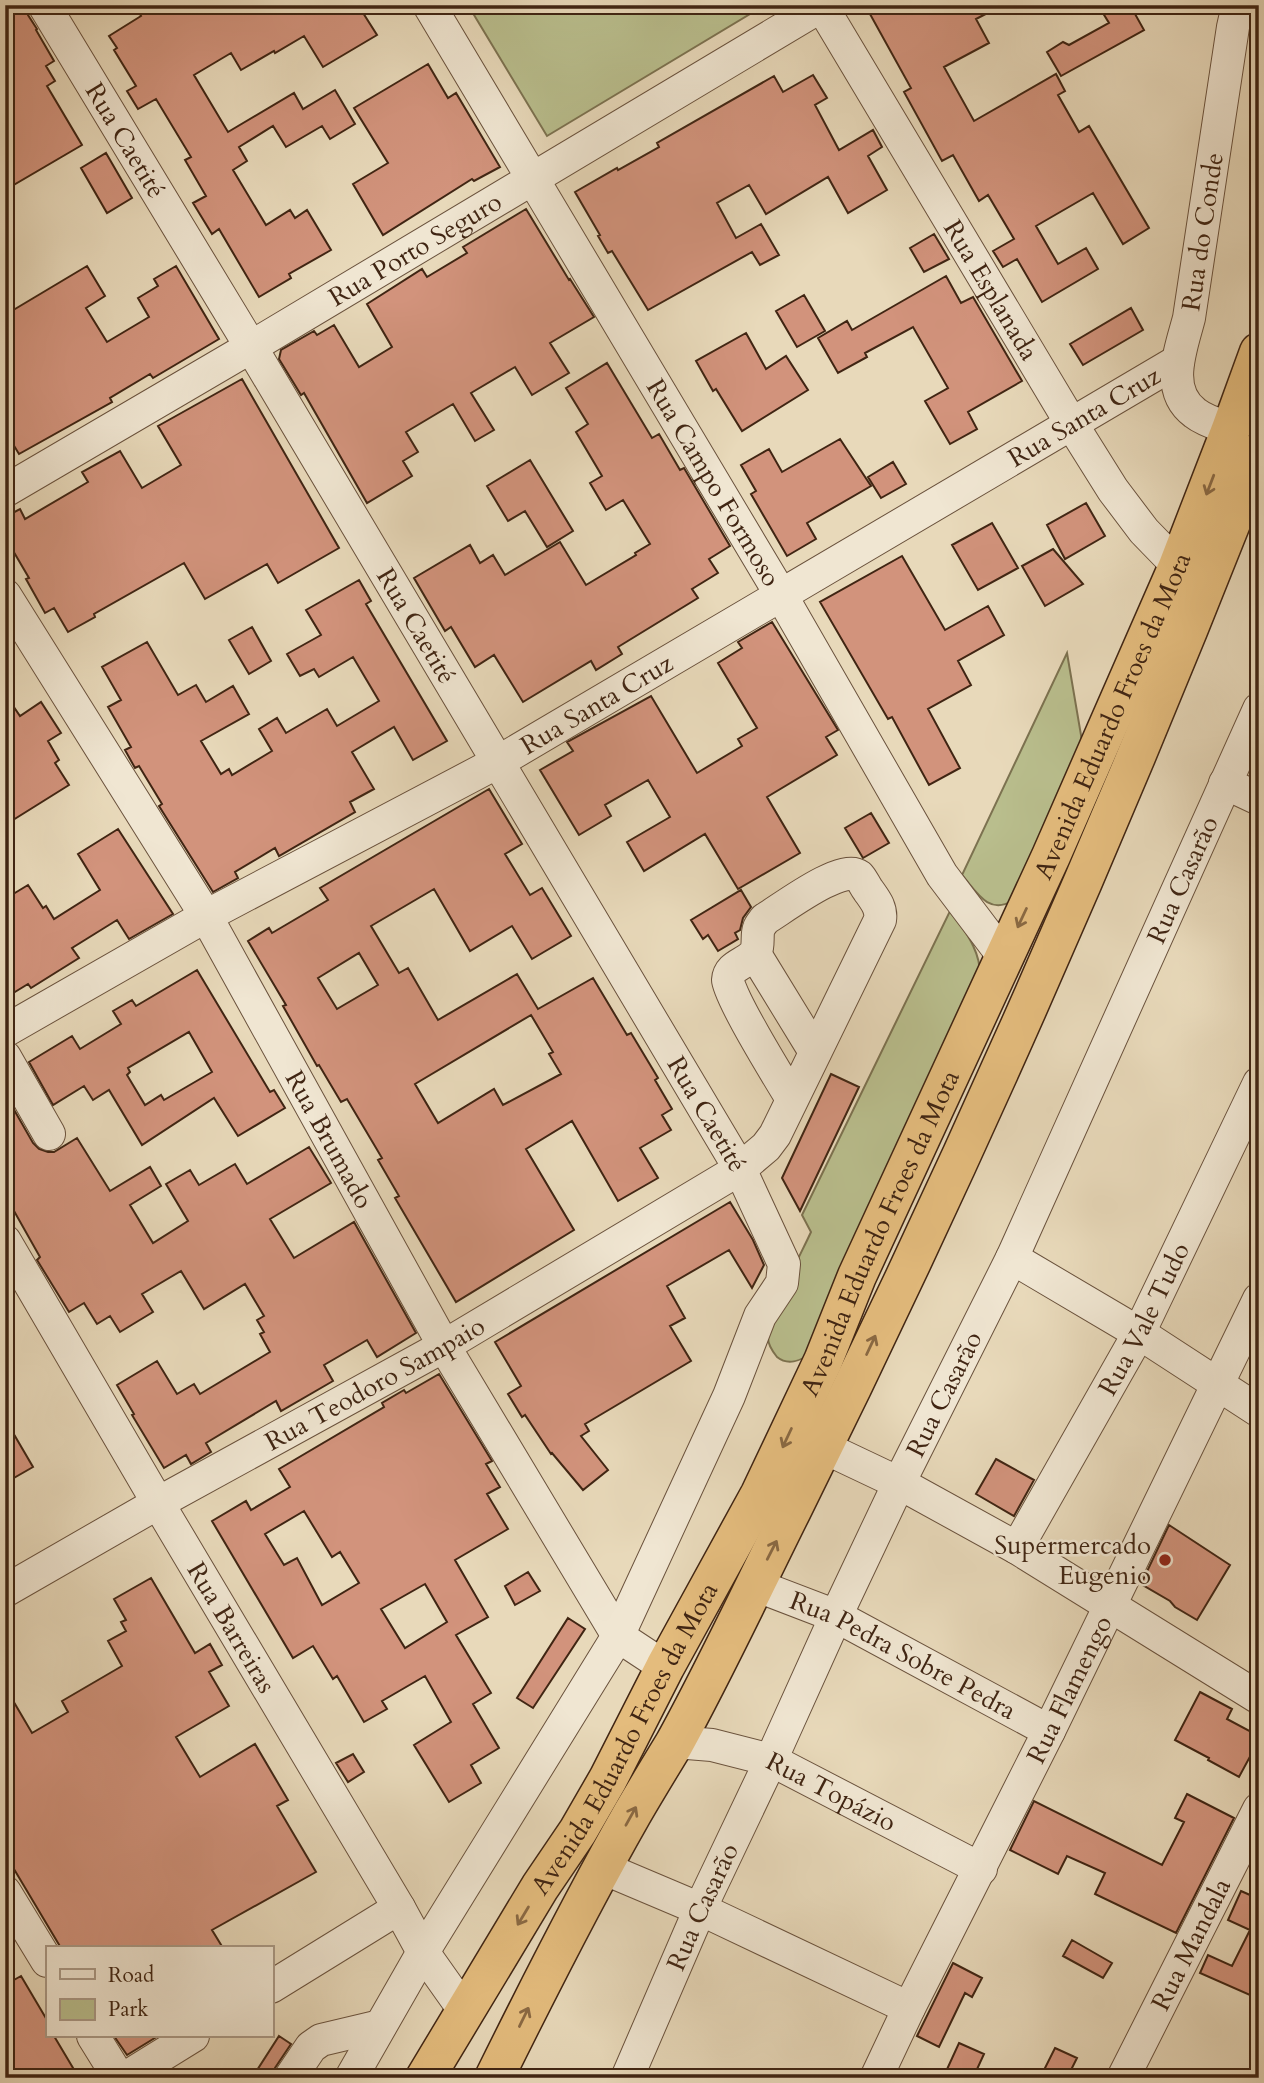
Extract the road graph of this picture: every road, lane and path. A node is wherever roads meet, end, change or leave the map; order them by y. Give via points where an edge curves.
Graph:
1 (44, 5) edge
2 (429, 5) edge
3 (822, 6) edge
4 (1230, 13) edge
5 (531, 179) junction
6 (251, 347) junction
7 (1259, 352) edge
8 (1178, 360) junction
9 (1071, 423) junction
10 (1245, 441) edge
11 (5, 491) edge
12 (1178, 566) junction
13 (5, 595) edge
14 (781, 595) junction
15 (1259, 709) edge
16 (498, 762) junction
17 (1226, 783) junction
18 (1259, 799) edge
19 (206, 916) junction
20 (755, 954) junction
21 (1004, 957) junction
22 (5, 1031) edge
23 (815, 1052) junction
24 (5, 1057) edge
25 (1259, 1083) edge
26 (792, 1099) junction
27 (49, 1134) dead end
28 (740, 1169) junction
29 (5, 1241) edge
30 (1012, 1258) junction
31 (1259, 1299) edge
32 (1139, 1333) junction
33 (444, 1346) junction
34 (1216, 1385) junction
35 (1259, 1411) edge
36 (823, 1447) junction
37 (900, 1483) junction
38 (158, 1503) junction
39 (1017, 1548) junction
40 (755, 1585) junction
41 (5, 1591) edge
42 (1110, 1605) junction
43 (836, 1616) junction
44 (618, 1636) junction
45 (666, 1667) junction
46 (1259, 1698) edge
47 (1049, 1731) junction
48 (675, 1742) junction
49 (771, 1760) junction
50 (1259, 1809) edge
51 (603, 1868) junction
52 (981, 1869) junction
53 (5, 1892) edge
54 (400, 1908) junction
55 (700, 1909) junction
56 (423, 1952) junction
57 (46, 1959) edge
58 (273, 1986) edge
59 (909, 2008) junction
60 (464, 2010) junction
61 (380, 2026) junction
62 (94, 2038) edge
63 (190, 2038) edge
64 (119, 2078) edge
65 (125, 2078) edge
66 (290, 2078) edge
67 (351, 2078) edge
68 (425, 2078) edge
69 (494, 2078) edge
70 (627, 2078) edge
71 (876, 2078) edge
72 (1123, 2078) edge

1 - 6 street, Rua Caetité
2 - 5 street, Rua Campo Formoso
3 - 5 street, Rua Porto Seguro
3 - 9 street, Rua Esplanada
4 - 8 street, Rua do Conde via 1189,318
5 - 6 street, Rua Porto Seguro
5 - 14 street, Rua Campo Formoso
6 - 11 street, Rua Porto Seguro
6 - 16 street, Rua Caetité
7 - 10 highway, Avenida Eduardo Froes da Mota
8 - 9 street, Rua Santa Cruz
8 - 10 street, Rua do Conde via 1177,383 1184,401 1195,413
9 - 12 street, Rua Esplanada via 1113,490
9 - 14 street, Rua Santa Cruz
10 -> 12 highway, Avenida Eduardo Froes da Mota
36 -> 10 highway, Avenida Eduardo Froes da Mota via 1037,986 1195,617
12 -> 21 highway, Avenida Eduardo Froes da Mota
13 - 19 street, Rua Brumado
14 - 16 street, Rua Santa Cruz
14 - 21 street, Rua Campo Formoso via 942,875
15 - 17 street, Rua Casarão
16 - 19 street, Rua Santa Cruz
16 - 28 street, Rua Caetité
17 - 18 street
17 - 30 street, Rua Casarão
19 - 22 street, Rua Santa Cruz
19 - 33 street, Rua Brumado
20 - 23 street
20 - 23 street, Rua Teodoro Sampaio via 765,919 834,876 859,876 878,905 880,920
20 - 26 street via 730,973 728,981
21 -> 45 highway, Avenida Eduardo Froes da Mota via 857,1276 823,1362 760,1494
23 - 26 street, Rua Teodoro Sampaio
24 - 27 street
25 - 32 street, Rua Vale Tudo
26 - 28 street, Rua Teodoro Sampaio via 775,1135
28 - 33 street, Rua Teodoro Sampaio
28 - 44 street, Rua Caetité via 784,1264 782,1283 760,1316 729,1396
29 - 38 street, Rua Barreiras
30 - 32 street
30 - 37 street, Rua Casarão
31 - 34 street, Rua Flamengo
32 - 34 street
32 - 39 street, Rua Vale Tudo
33 - 38 street, Rua Teodoro Sampaio
33 - 44 street, Rua Brumado
34 - 35 street
34 - 42 street, Rua Flamengo
36 - 37 street
40 -> 36 highway, Avenida Eduardo Froes da Mota
37 - 39 street
37 - 43 street, Rua Casarão
38 - 41 street, Rua Teodoro Sampaio
38 - 54 street, Rua Barreiras
39 - 42 street
40 - 43 street, Rua Pedra Sobre Pedra
40 - 48 highway, Avenida Eduardo Froes da Mota
42 - 46 street
42 - 47 street, Rua Flamengo
43 - 47 street, Rua Pedra Sobre Pedra
43 - 49 street, Rua Casarão
44 - 45 street, Rua Brumado
44 - 56 street
45 -> 60 highway, Avenida Eduardo Froes da Mota via 584,1821
47 - 52 street, Rua Flamengo
48 - 49 street, Rua Topázio via 712,1745
51 -> 48 highway, Avenida Eduardo Froes da Mota
49 - 52 street, Rua Topázio
49 - 55 street, Rua Casarão
50 - 72 street, Rua Mandala
51 - 55 street
69 -> 51 highway, Avenida Eduardo Froes da Mota
52 - 59 street, Rua Flamengo
53 - 57 street
54 - 56 street, Rua Barreiras
54 - 58 street
55 - 59 street
55 - 70 street, Rua Casarão
56 - 60 street, Rua Barreiras
56 - 61 street
59 - 71 street, Rua Flamengo
60 - 68 highway, Avenida Eduardo Froes da Mota
61 - 66 street via 321,2040
61 - 67 street
62 - 64 street
63 - 65 street

